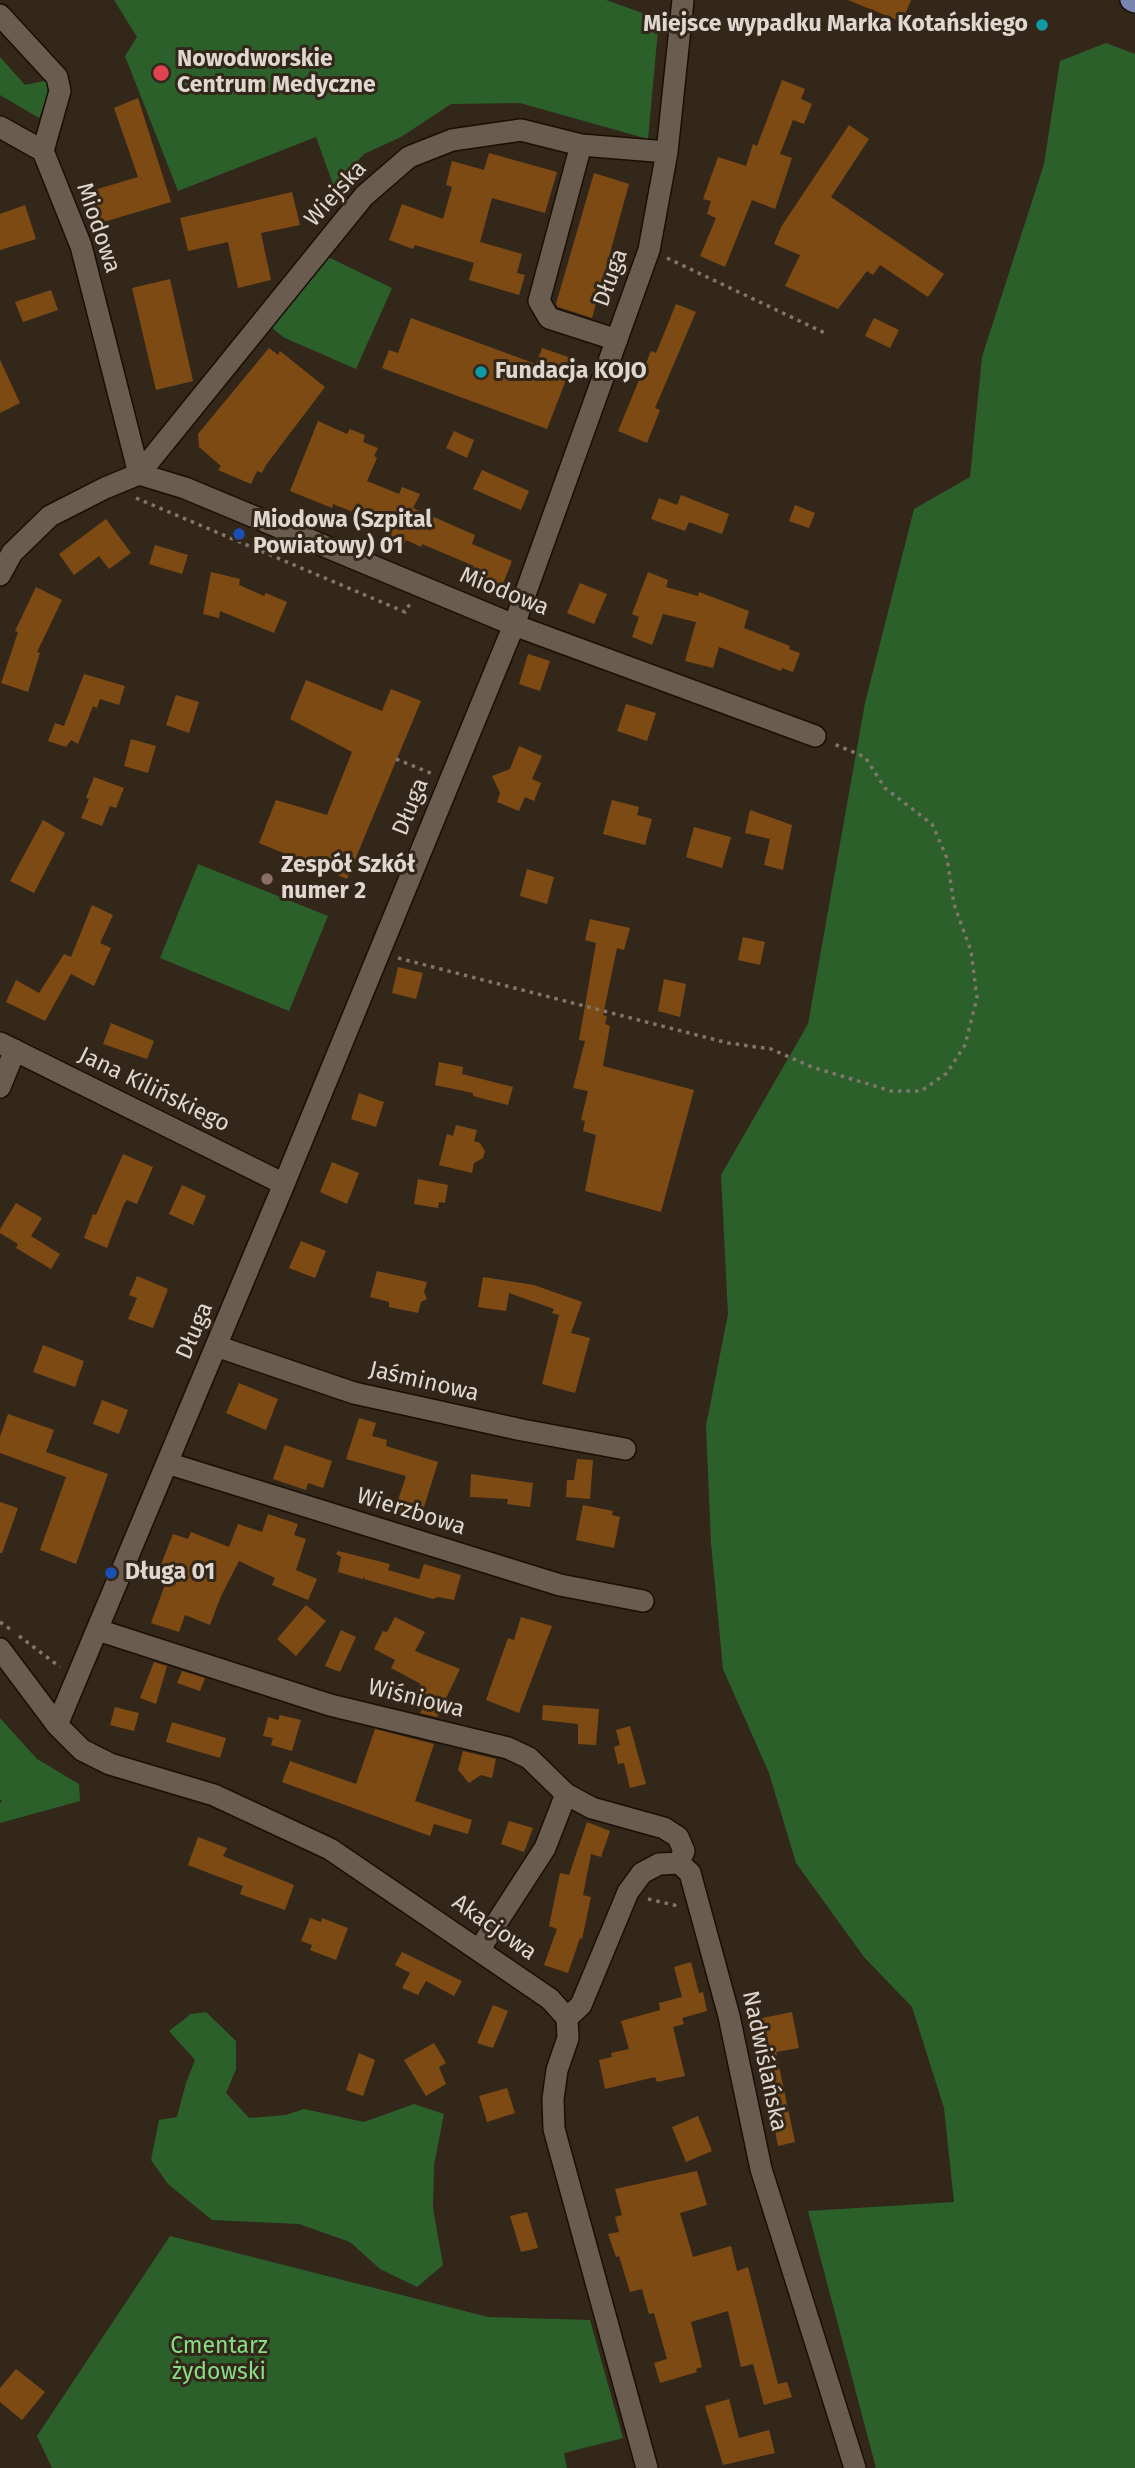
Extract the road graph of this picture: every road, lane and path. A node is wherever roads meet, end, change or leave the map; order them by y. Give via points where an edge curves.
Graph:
1 (683, 0) edge
2 (0, 15) edge
3 (0, 127) edge
4 (580, 145) junction
5 (43, 151) junction
6 (667, 152) junction
7 (672, 249) dead end
8 (659, 254) junction
9 (665, 270) dead end
10 (827, 334) dead end
11 (617, 340) junction
12 (139, 474) junction
13 (0, 575) edge
14 (514, 625) junction
15 (815, 736) joint
16 (396, 759) dead end
17 (438, 776) dead end
18 (379, 953) junction
19 (8, 1047) edge
20 (0, 1087) edge
21 (284, 1184) junction
22 (216, 1346) junction
23 (625, 1449) dead end
24 (167, 1462) junction
25 (643, 1601) dead end
26 (0, 1622) edge
27 (98, 1630) junction
28 (0, 1649) edge
29 (85, 1660) junction
30 (57, 1726) junction
31 (566, 1794) junction
32 (679, 1863) junction
33 (627, 1895) junction
34 (687, 1909) dead end
35 (479, 1950) junction
36 (568, 2018) junction
37 (647, 2468) edge
38 (855, 2468) edge

1 - 6 street, Długa
2 - 5 street via 57,77 60,91
3 - 5 street
4 - 6 street, Wiejska
4 - 11 street via 539,301 549,318
4 - 12 street, Wiejska via 521,130 452,140 410,157 364,196
5 - 12 street, Miodowa via 80,243
6 - 8 street, Długa
7 - 8 path
8 - 9 path
8 - 10 path
8 - 11 street, Długa
11 - 14 street, Długa
12 - 13 street via 50,516 12,553
12 - 14 street, Miodowa via 185,488
14 - 15 street, Miodowa
14 - 18 street, Długa
15 - 18 path via 865,757 885,788 932,824 947,858 954,904 971,951 977,998 965,1045 947,1073 922,1091 891,1091 812,1068 771,1049
16 - 17 path
18 - 21 street, Długa
19 - 20 street
19 - 21 street, Jana Kilińskiego
21 - 22 street, Długa
22 - 23 street, Jaśminowa via 354,1393
22 - 24 street, Długa
24 - 25 street, Wierzbowa via 560,1585
24 - 27 street, Długa
26 - 29 path via 66,1671 72,1657
27 - 29 street, Długa
27 - 31 street, Wiśniowa via 330,1705 508,1748 530,1758
28 - 30 street, Akacjowa
29 - 30 street, Długa
30 - 35 street, Akacjowa via 82,1750 110,1764 214,1794 330,1849
31 - 32 street, Wiśniowa via 592,1808 664,1828 678,1837 684,1851
31 - 35 street via 545,1848
32 - 33 street via 659,1864 642,1873
32 - 38 street, Nadwiślańska via 690,1873 729,2016 761,2169
33 - 34 path
33 - 36 street via 581,2005
35 - 36 street, Akacjowa via 550,1998
36 - 37 street via 568,2038 553,2099 554,2129

